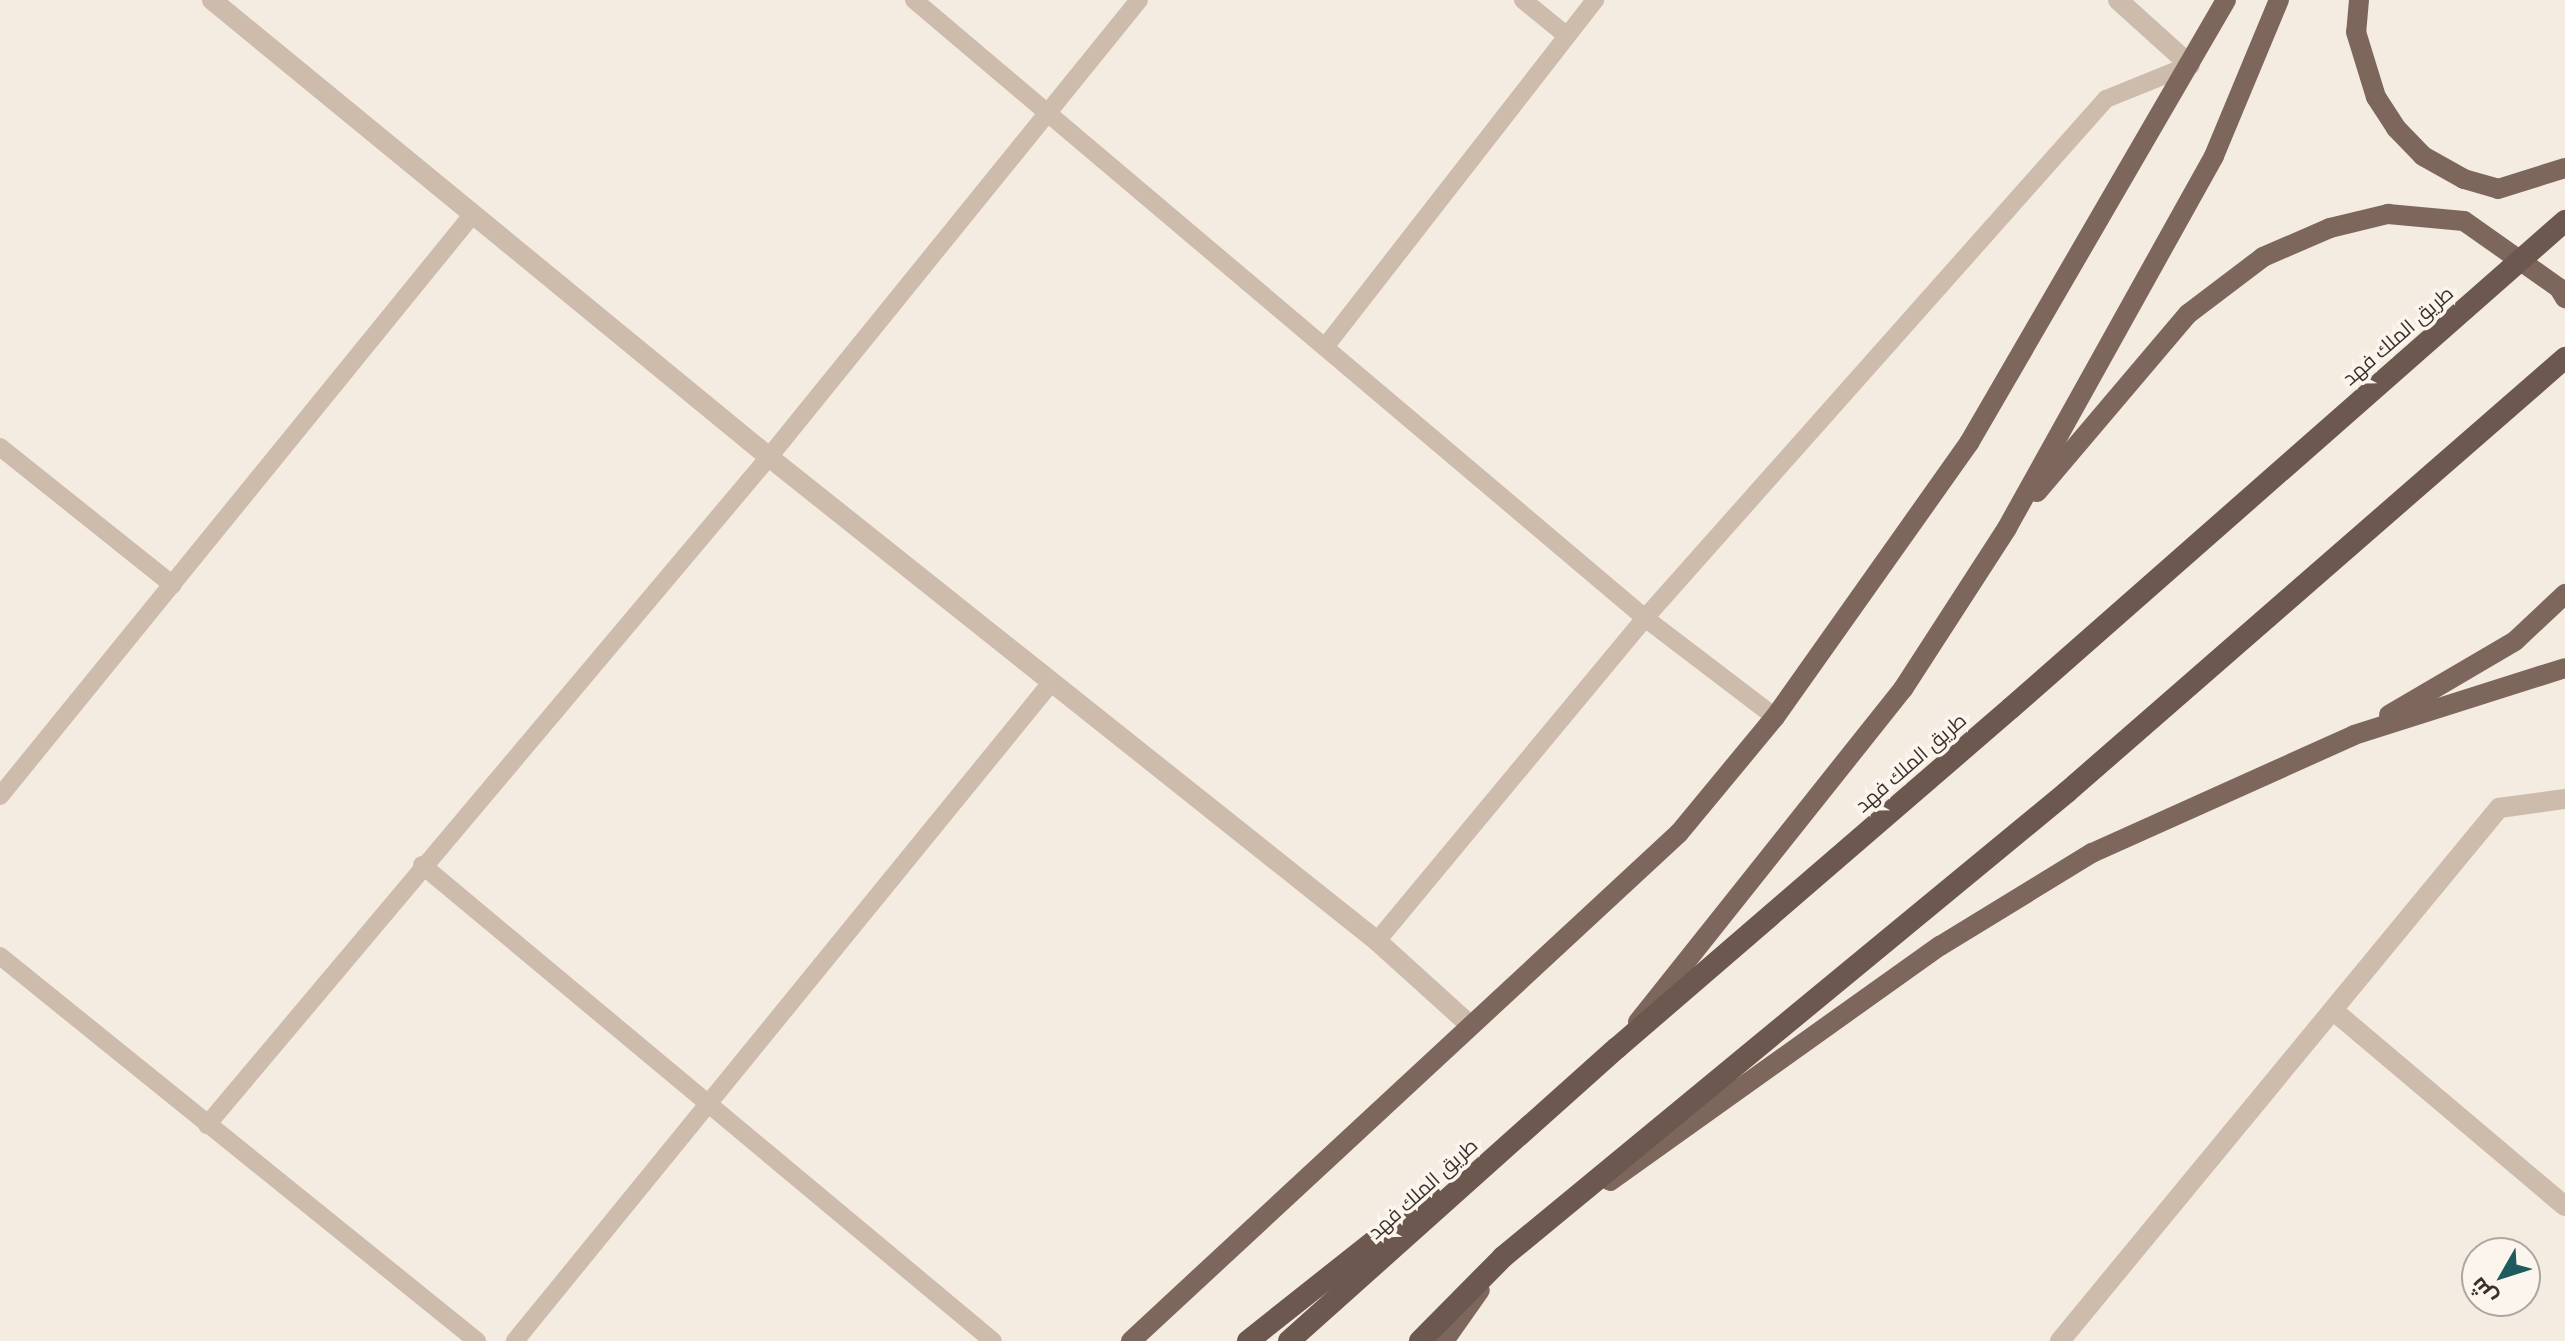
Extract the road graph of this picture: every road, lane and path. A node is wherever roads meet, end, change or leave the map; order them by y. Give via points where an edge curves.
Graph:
1 (212, 0) edge
2 (914, 0) edge
3 (1139, 0) edge
4 (1523, 0) edge
5 (1595, 0) edge
6 (2118, 0) edge
7 (2226, 0) edge
8 (2279, 0) edge
9 (2359, 0) edge
10 (1566, 35) junction
11 (2190, 65) junction
12 (1046, 110) junction
13 (2565, 168) edge
14 (473, 214) junction
15 (2565, 221) edge
16 (2565, 298) edge
17 (1325, 347) junction
18 (2565, 358) edge
19 (0, 447) edge
20 (769, 457) junction
21 (2007, 528) junction
22 (173, 585) junction
23 (2565, 594) edge
24 (1645, 618) junction
25 (2565, 668) edge
26 (1050, 684) junction
27 (1775, 717) junction
28 (2354, 735) junction
29 (0, 796) edge
30 (2565, 799) edge
31 (422, 865) junction
32 (1377, 941) junction
33 (0, 956) edge
34 (2334, 1011) junction
35 (1470, 1025) junction
36 (1617, 1048) junction
37 (709, 1103) junction
38 (207, 1125) junction
39 (2565, 1206) edge
40 (1503, 1257) junction
41 (477, 1341) edge
42 (515, 1341) edge
43 (993, 1341) edge
44 (1131, 1341) edge
45 (1248, 1341) edge
46 (1289, 1341) edge
47 (1420, 1341) edge
48 (1444, 1341) edge
49 (2060, 1341) edge

1 - 14 street
2 - 12 lane
3 - 12 lane
4 - 10 lane
5 - 10 lane
6 - 11 street
7 - 11 main road
8 - 21 main road via 2214,156
9 - 13 main road via 2356,32 2376,97 2423,156 2464,179 2498,189
10 - 17 lane
11 - 24 lane via 2106,99
11 - 27 main road via 1969,443
12 - 17 lane
12 - 20 lane
14 - 20 street
14 - 22 lane
15 - 36 highway, طريق الملك فهد, bridge
16 - 21 main road via 2559,288 2464,221 2388,214 2330,228 2263,257 2188,314
17 - 24 lane
18 - 40 highway via 2067,792
19 - 22 lane
20 - 26 street
20 - 31 lane
21 - 36 main road via 1903,689
22 - 29 lane
23 - 28 main road via 2515,641
24 - 27 lane
24 - 32 lane
25 - 28 main road
26 - 32 street
26 - 37 lane
27 - 35 main road via 1679,833
28 - 40 main road via 2092,853 1940,946
30 - 34 street via 2499,808
31 - 37 lane
31 - 38 lane
32 - 35 street
33 - 38 lane
34 - 39 street
34 - 49 street
35 - 44 main road
36 - 45 highway
36 - 46 highway, طريق الملك فهد
37 - 42 lane
37 - 43 lane
38 - 41 lane
40 - 47 highway
40 - 48 main road

